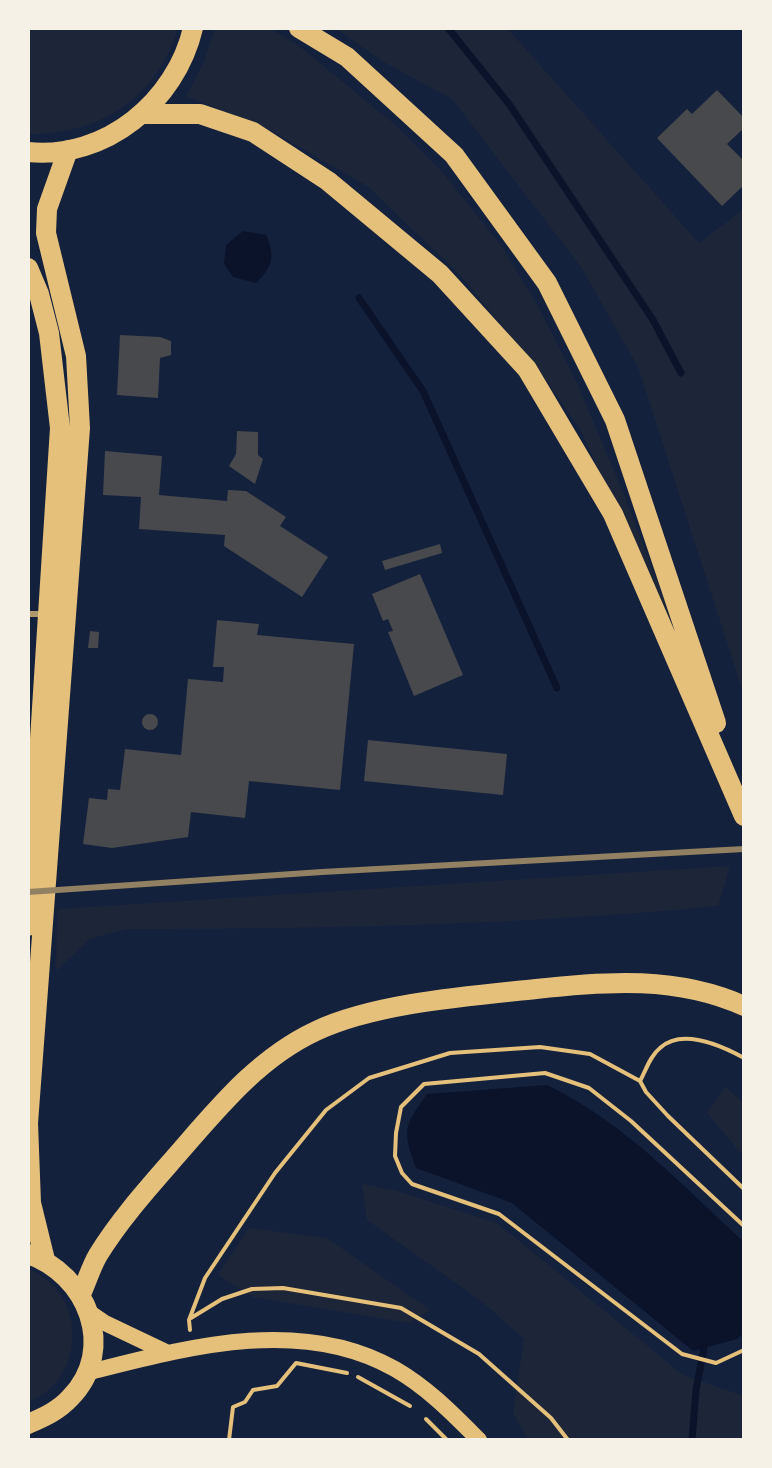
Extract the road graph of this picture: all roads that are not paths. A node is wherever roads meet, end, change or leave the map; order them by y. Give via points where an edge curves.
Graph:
1 (193, 28) edge
2 (299, 28) edge
3 (143, 114) junction
4 (68, 150) junction
5 (28, 152) edge
6 (28, 268) edge
7 (37, 614) edge
8 (744, 806) edge
9 (744, 816) edge
10 (28, 926) edge
11 (744, 1006) edge
12 (36, 1257) edge
13 (85, 1303) junction
14 (168, 1353) junction
15 (86, 1373) junction
16 (28, 1424) edge
17 (479, 1440) edge

1 - 3 main road via 170,84
2 - 8 main road via 347,57 454,155 547,283 615,420
3 - 4 main road via 107,136
3 - 9 main road via 200,114 253,132 328,181 440,274 527,369 613,514
4 - 5 main road
4 - 12 main road via 47,209 46,233 76,356 80,428 28,1123
6 - 7 main road via 49,333 60,428
7 - 10 main road
11 - 13 main road via 665,983 594,982 375,1011 316,1031 261,1065 152,1184 98,1256
12 - 13 main road via 69,1278
13 - 14 main road via 105,1323
13 - 15 main road via 93,1333
14 - 15 main road
14 - 17 main road via 241,1342 310,1340 365,1355 439,1400
15 - 16 main road via 72,1397

